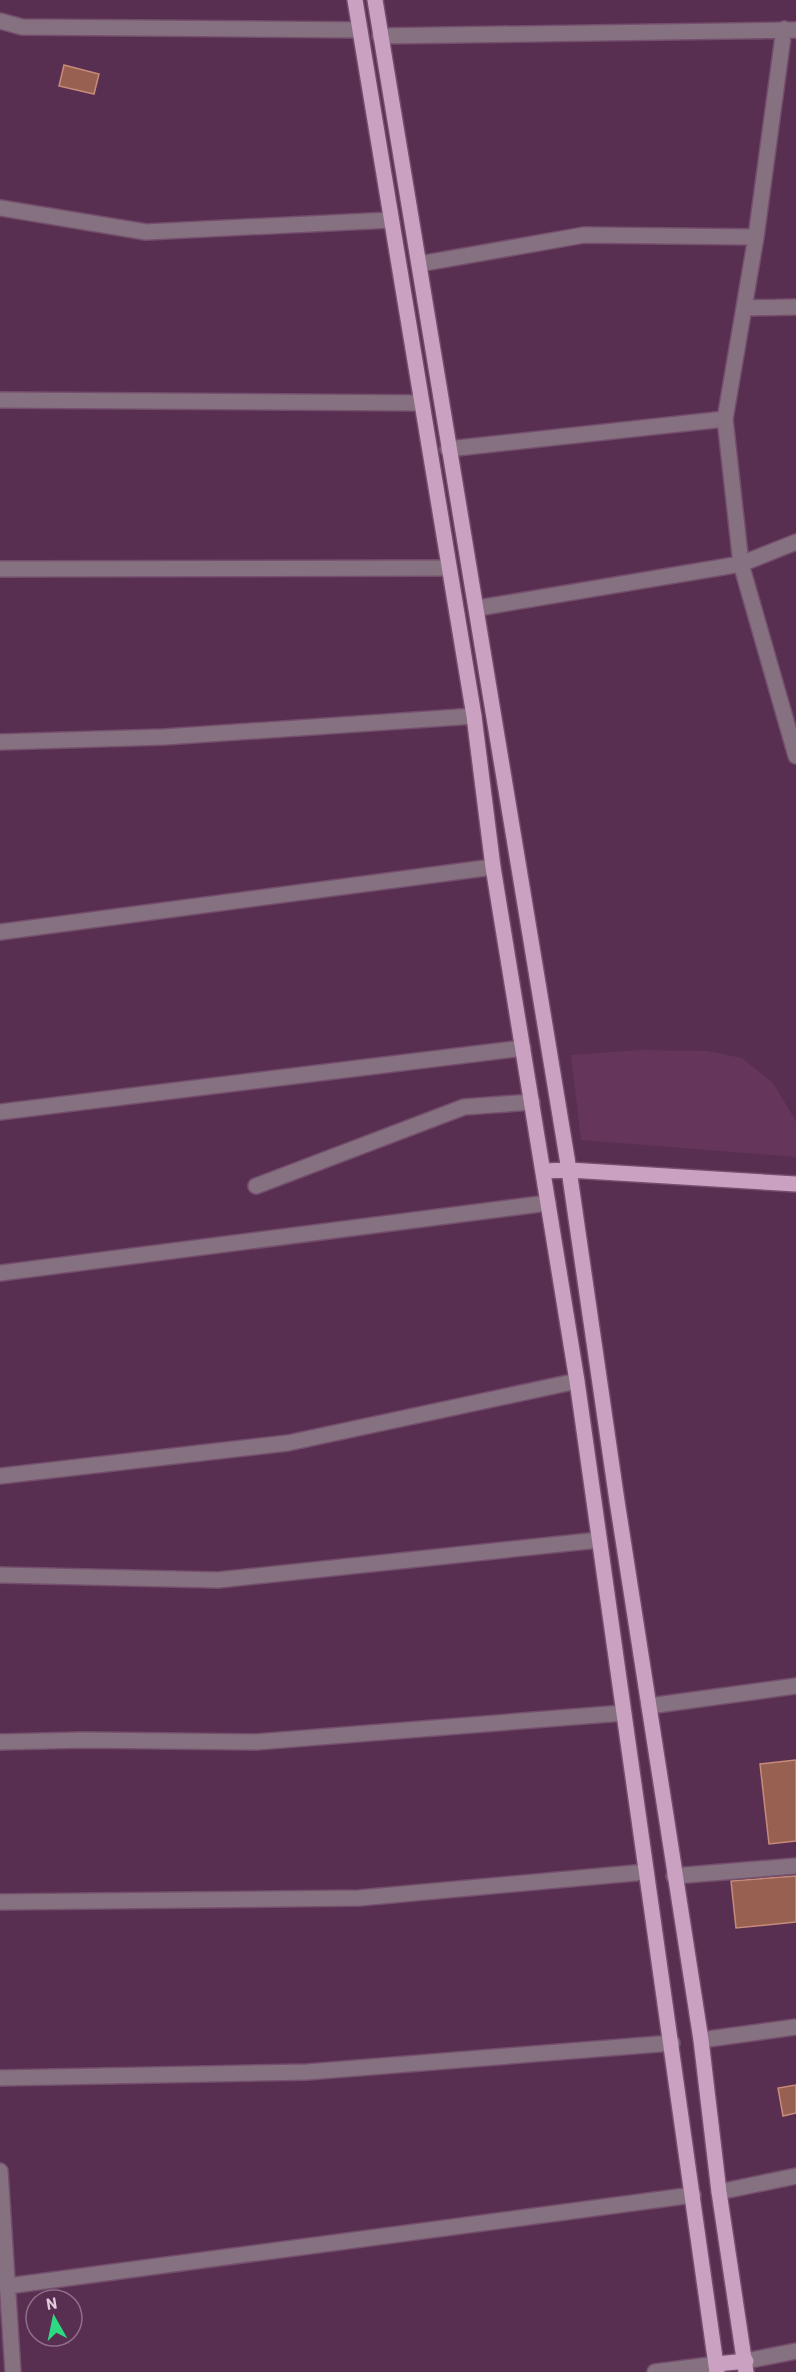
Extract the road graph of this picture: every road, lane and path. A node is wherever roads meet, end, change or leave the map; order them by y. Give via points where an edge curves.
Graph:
1 (355, 0) edge
2 (375, 0) edge
3 (0, 21) edge
4 (790, 29) edge
5 (360, 30) junction
6 (380, 36) junction
7 (404, 174) junction
8 (384, 177) junction
9 (0, 208) edge
10 (391, 220) junction
11 (756, 237) junction
12 (419, 264) junction
13 (796, 307) edge
14 (744, 308) junction
15 (0, 400) edge
16 (422, 403) junction
17 (725, 419) junction
18 (448, 449) junction
19 (796, 542) edge
20 (741, 564) junction
21 (449, 568) junction
22 (0, 569) edge
23 (478, 608) junction
24 (474, 716) junction
25 (0, 742) edge
26 (796, 756) edge
27 (493, 867) junction
28 (0, 932) edge
29 (523, 1048) junction
30 (532, 1101) junction
31 (0, 1113) edge
32 (569, 1170) junction
33 (543, 1171) junction
34 (796, 1184) edge
35 (256, 1186) dead end
36 (548, 1203) junction
37 (0, 1273) edge
38 (577, 1381) junction
39 (0, 1476) edge
40 (617, 1501) junction
41 (594, 1505) junction
42 (600, 1540) junction
43 (0, 1575) edge
44 (796, 1686) edge
45 (649, 1706) junction
46 (623, 1713) junction
47 (0, 1742) edge
48 (796, 1866) edge
49 (646, 1872) junction
50 (674, 1876) junction
51 (0, 1902) edge
52 (796, 2027) edge
53 (701, 2040) junction
54 (672, 2043) junction
55 (0, 2078) edge
56 (0, 2171) edge
57 (796, 2176) edge
58 (719, 2192) junction
59 (693, 2195) junction
60 (3, 2249) edge
61 (8, 2286) junction
62 (796, 2351) edge
63 (746, 2366) edge
64 (717, 2368) edge
65 (9, 2370) edge
66 (655, 2372) edge

1 - 5 main road
2 - 6 main road
3 - 5 street via 22,27
4 - 6 street
4 - 11 street
5 - 8 main road
6 - 7 main road
7 - 8 main road
7 - 12 main road
8 - 10 main road
9 - 10 street via 146,232
10 - 16 main road
11 - 12 street via 584,235
11 - 14 street
12 - 18 main road
13 - 14 street
14 - 17 street
15 - 16 street
16 - 21 main road
17 - 18 street
17 - 20 street
18 - 23 main road
19 - 20 street
20 - 23 street
20 - 26 street
21 - 22 street
21 - 24 main road
23 - 32 main road
24 - 25 street via 164,737
24 - 27 main road
27 - 28 street
27 - 29 main road
29 - 30 main road
29 - 31 street
30 - 33 main road
30 - 35 street via 464,1107
32 - 33 main road
32 - 34 main road
32 - 40 main road
33 - 36 main road
36 - 37 street
36 - 38 main road
38 - 39 street via 288,1443
38 - 41 main road
40 - 41 main road
40 - 45 main road
41 - 42 main road
42 - 43 street via 218,1580
42 - 46 main road
44 - 45 street
45 - 50 main road
46 - 47 street via 256,1742
46 - 49 main road
48 - 50 street
49 - 51 street via 359,1898
49 - 54 main road
50 - 53 main road
52 - 53 street
53 - 58 main road
54 - 55 street via 307,2072
54 - 59 main road
56 - 60 street
57 - 58 street
58 - 63 main road
59 - 61 street
59 - 64 main road
60 - 61 street
61 - 65 street
62 - 63 street
63 - 64 main road
64 - 66 street

